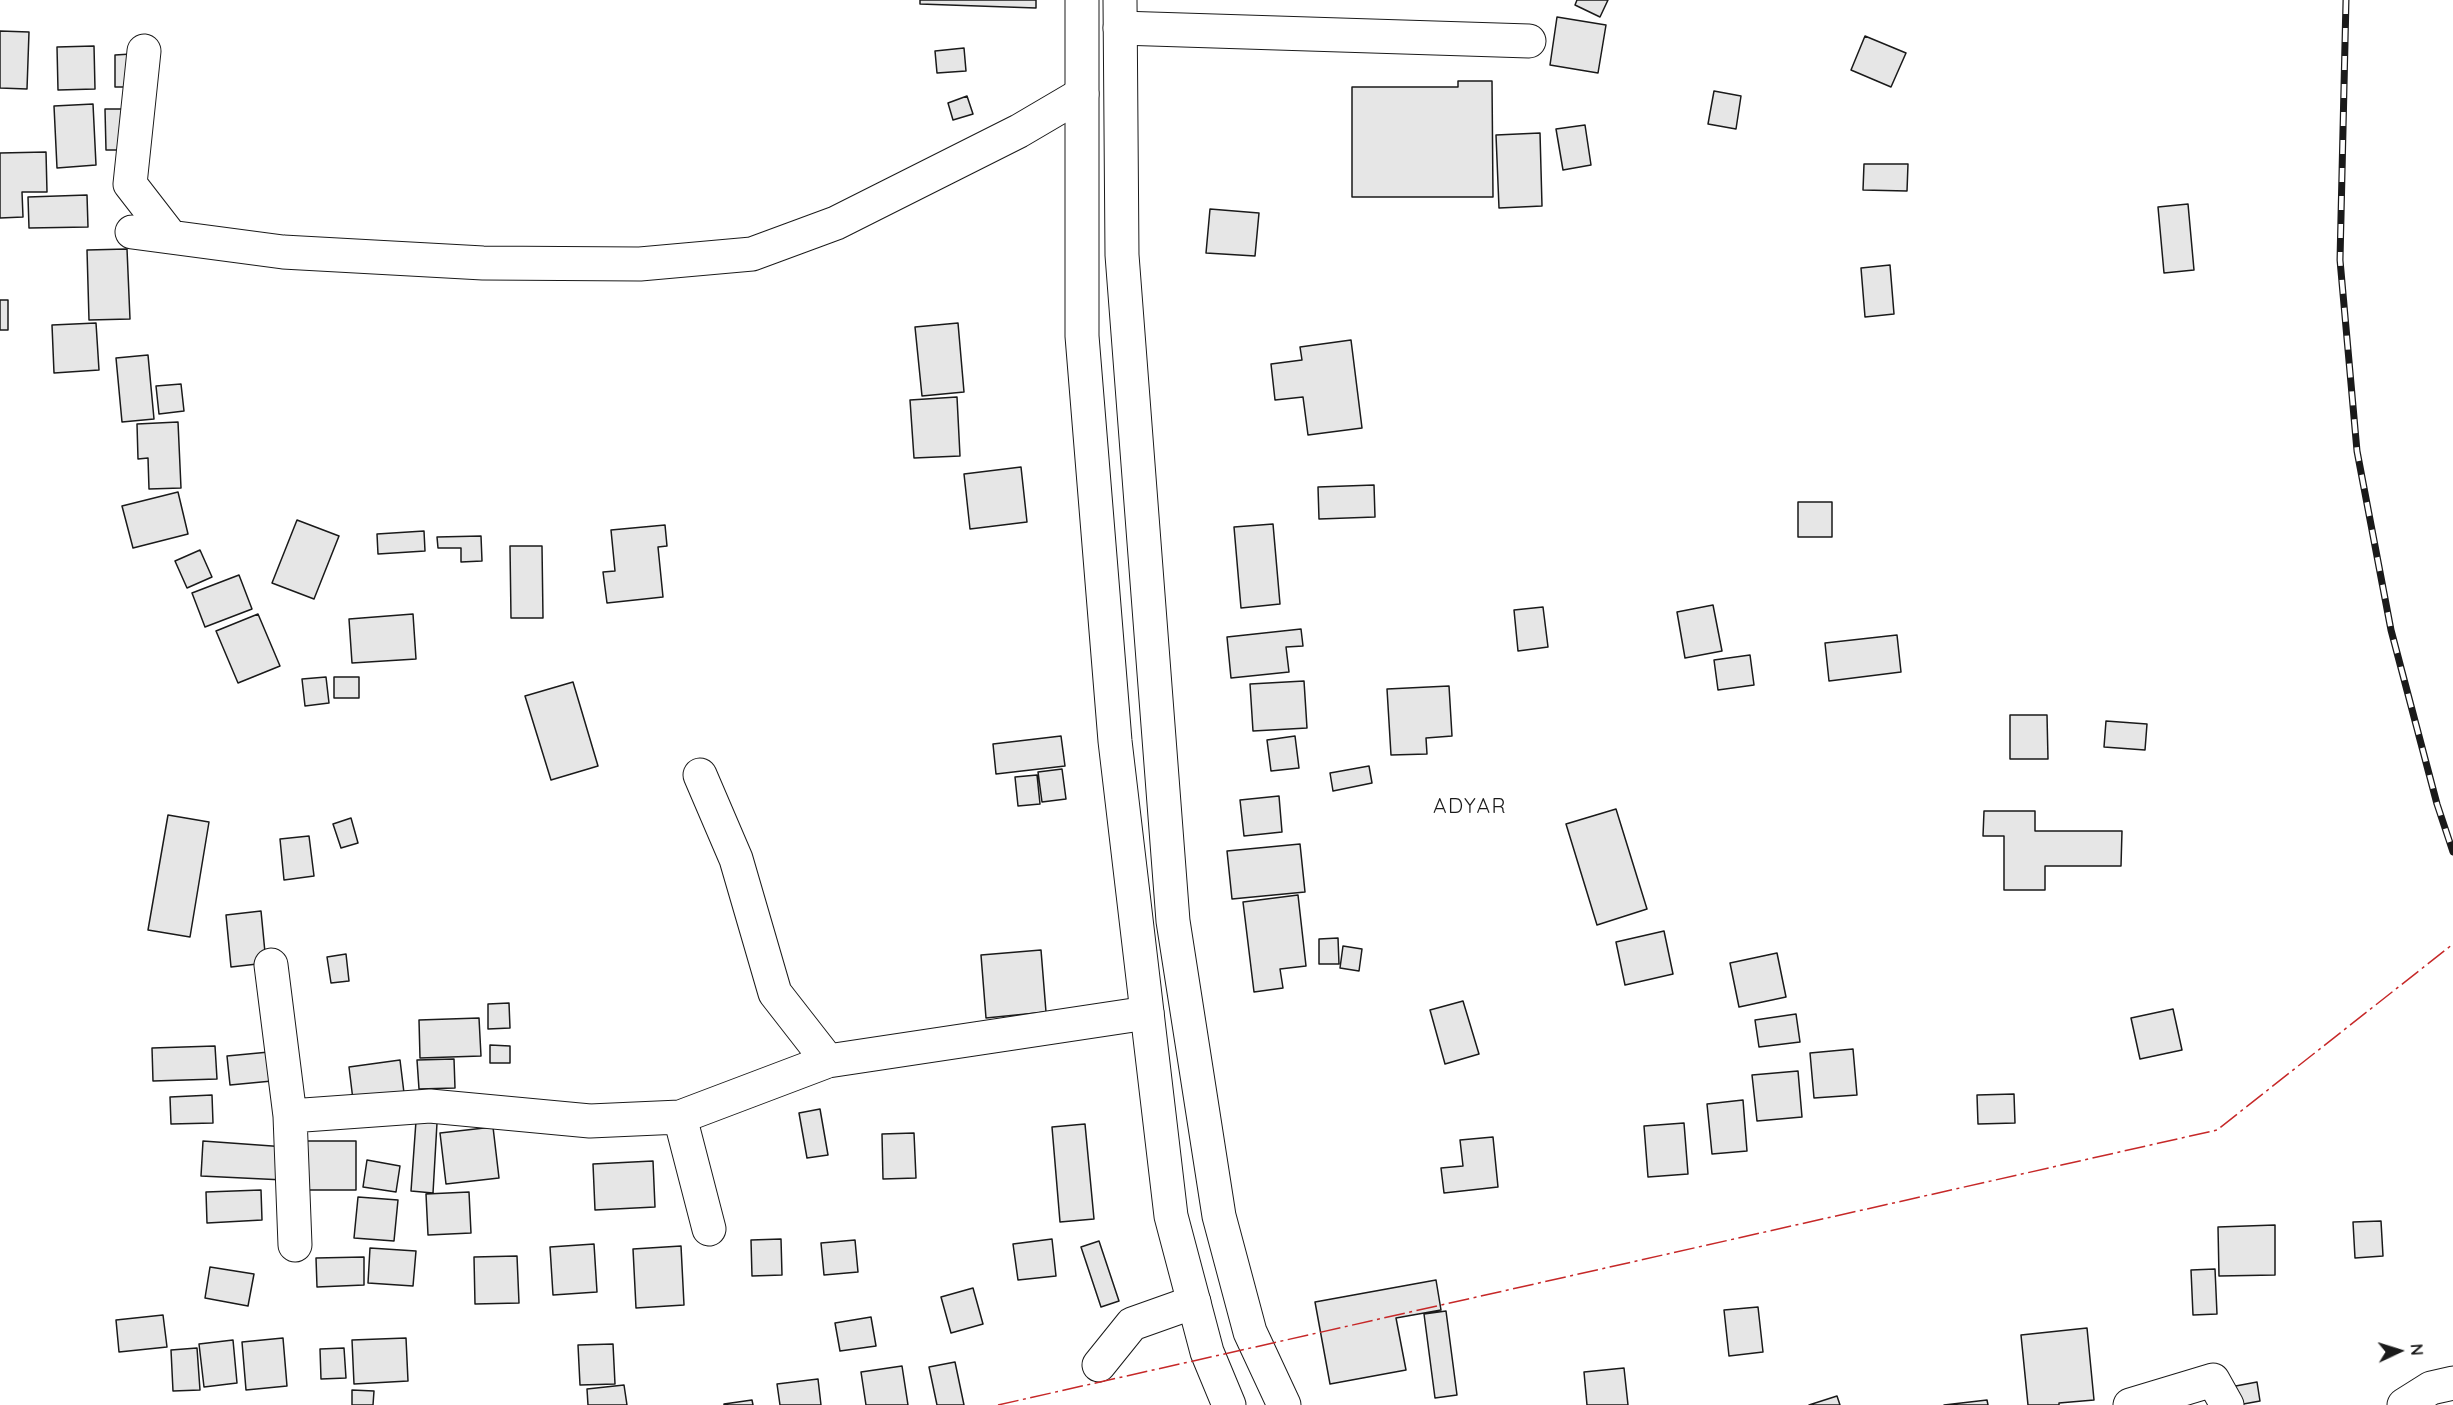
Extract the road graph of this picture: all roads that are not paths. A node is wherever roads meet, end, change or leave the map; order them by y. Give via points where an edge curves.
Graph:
1 (1082, 0) edge
2 (1120, 14) edge
3 (1529, 40) dead end
4 (144, 51) dead end
5 (1082, 94) junction
6 (132, 232) dead end
7 (171, 237) junction
8 (699, 775) dead end
9 (271, 965) dead end
10 (1147, 1013) junction
11 (828, 1061) junction
12 (290, 1116) junction
13 (680, 1117) junction
14 (709, 1229) dead end
15 (296, 1245) dead end
16 (1194, 1302) junction
17 (1099, 1365) dead end
18 (2453, 1383) edge
19 (1229, 1405) edge
20 (1284, 1405) edge
21 (2130, 1405) edge
22 (2228, 1405) edge
23 (2404, 1405) edge

1 - 5 main road
2 - 3 main road
2 - 20 main road via 1122,255 1173,921 1219,1216 1250,1332
4 - 7 main road via 130,184
5 - 7 main road via 1019,131 846,218 752,254 640,264 483,263 283,252
5 - 10 main road via 1082,336 1115,741
6 - 7 main road
8 - 11 main road via 736,859 775,993
9 - 12 main road
10 - 11 main road
10 - 16 main road via 1171,1216
11 - 13 main road
12 - 13 main road via 430,1106 590,1121
12 - 15 main road
13 - 14 main road
16 - 17 main road via 1132,1324
16 - 19 main road via 1207,1352
18 - 23 main road via 2431,1388
21 - 22 main road via 2213,1380

